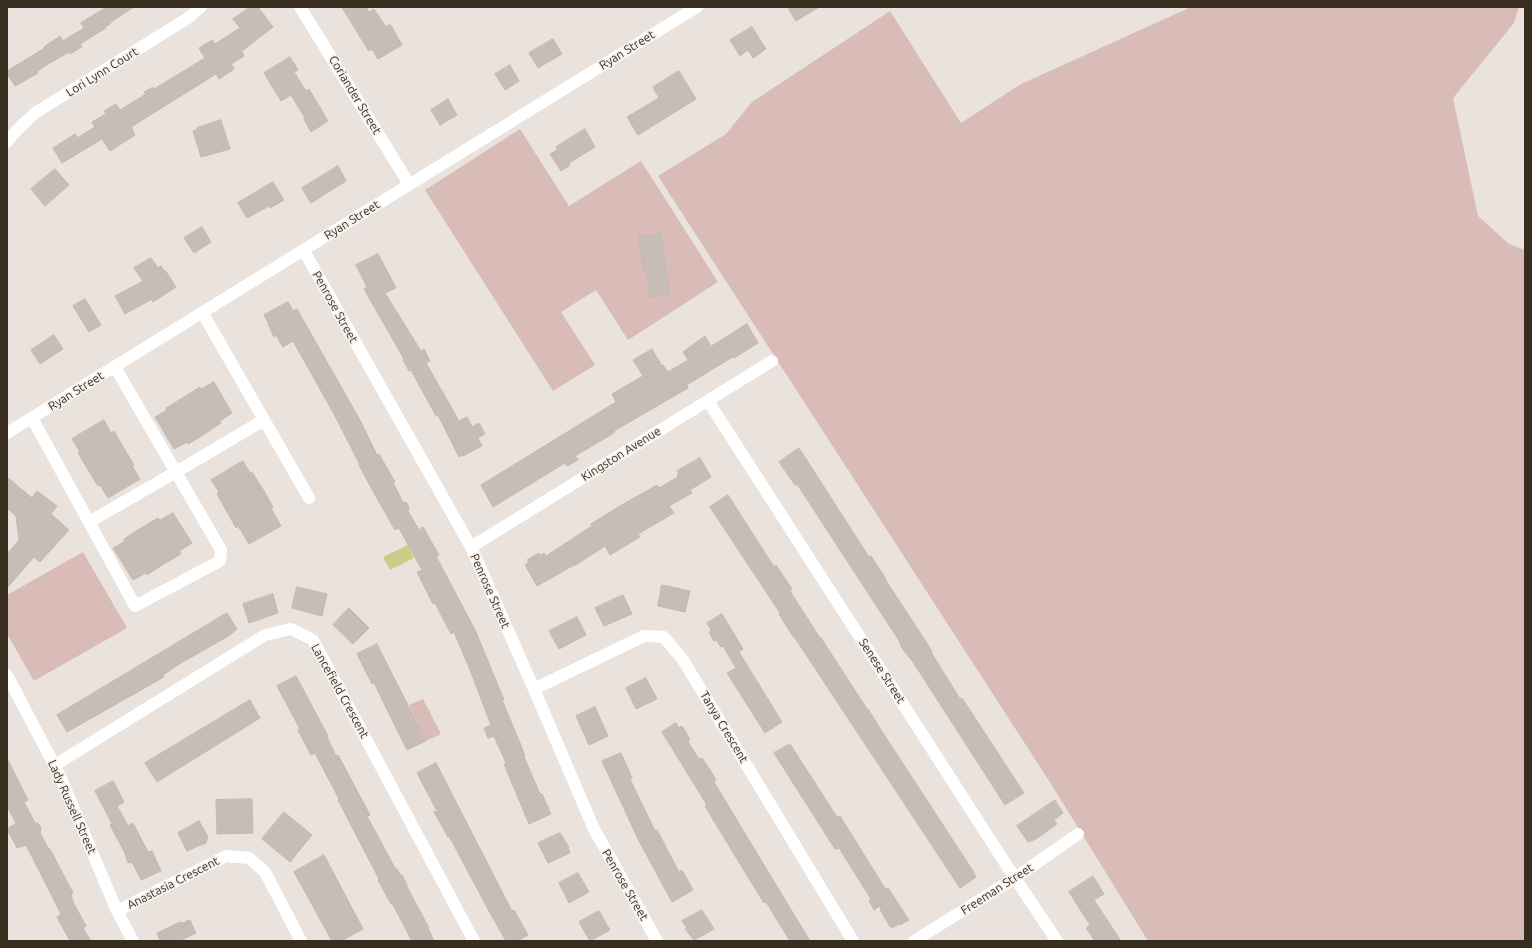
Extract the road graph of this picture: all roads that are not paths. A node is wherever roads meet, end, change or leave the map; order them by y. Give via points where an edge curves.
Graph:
1 (201, 7) edge
2 (300, 7) edge
3 (697, 7) edge
4 (7, 142) edge
5 (409, 184) junction
6 (304, 251) junction
7 (202, 312) junction
8 (772, 361) dead end
9 (115, 367) junction
10 (708, 401) junction
11 (32, 418) junction
12 (264, 420) junction
13 (7, 433) edge
14 (176, 472) junction
15 (309, 498) dead end
16 (89, 522) junction
17 (471, 548) junction
18 (7, 674) edge
19 (534, 689) junction
20 (54, 765) junction
21 (1078, 834) dead end
22 (1015, 878) junction
23 (117, 911) junction
24 (133, 941) edge
25 (301, 941) edge
26 (474, 941) edge
27 (657, 941) edge
28 (854, 941) edge
29 (914, 941) edge
30 (1057, 941) edge

1 - 4 street, Lori Lynn Court via 188,18 35,114
2 - 5 street, Coriander Street
3 - 5 street, Ryan Street
5 - 6 street, Ryan Street
6 - 7 street, Ryan Street
6 - 17 street, Penrose Street
7 - 9 street, Ryan Street
7 - 12 street
8 - 10 street, Kingston Avenue
9 - 11 street, Ryan Street
9 - 14 street
10 - 17 street, Kingston Avenue
10 - 22 street, Senese Street
11 - 13 street, Ryan Street
11 - 16 street
12 - 14 street
12 - 15 street
14 - 16 street
14 - 16 street via 221,550 220,561 135,606
17 - 19 street, Penrose Street
18 - 20 street, Lady Russell Street
19 - 27 street, Penrose Street via 594,829
19 - 28 street, Tanya Crescent via 644,636 664,637 683,660
20 - 23 street, Lady Russell Street
20 - 26 street, Lancefield Crescent via 265,635 291,629 313,640
21 - 22 street, Freeman Street
22 - 29 street, Freeman Street
22 - 30 street, Senese Street
23 - 24 street, Lady Russell Street
23 - 25 street, Anastasia Crescent via 226,856 249,858 266,872

